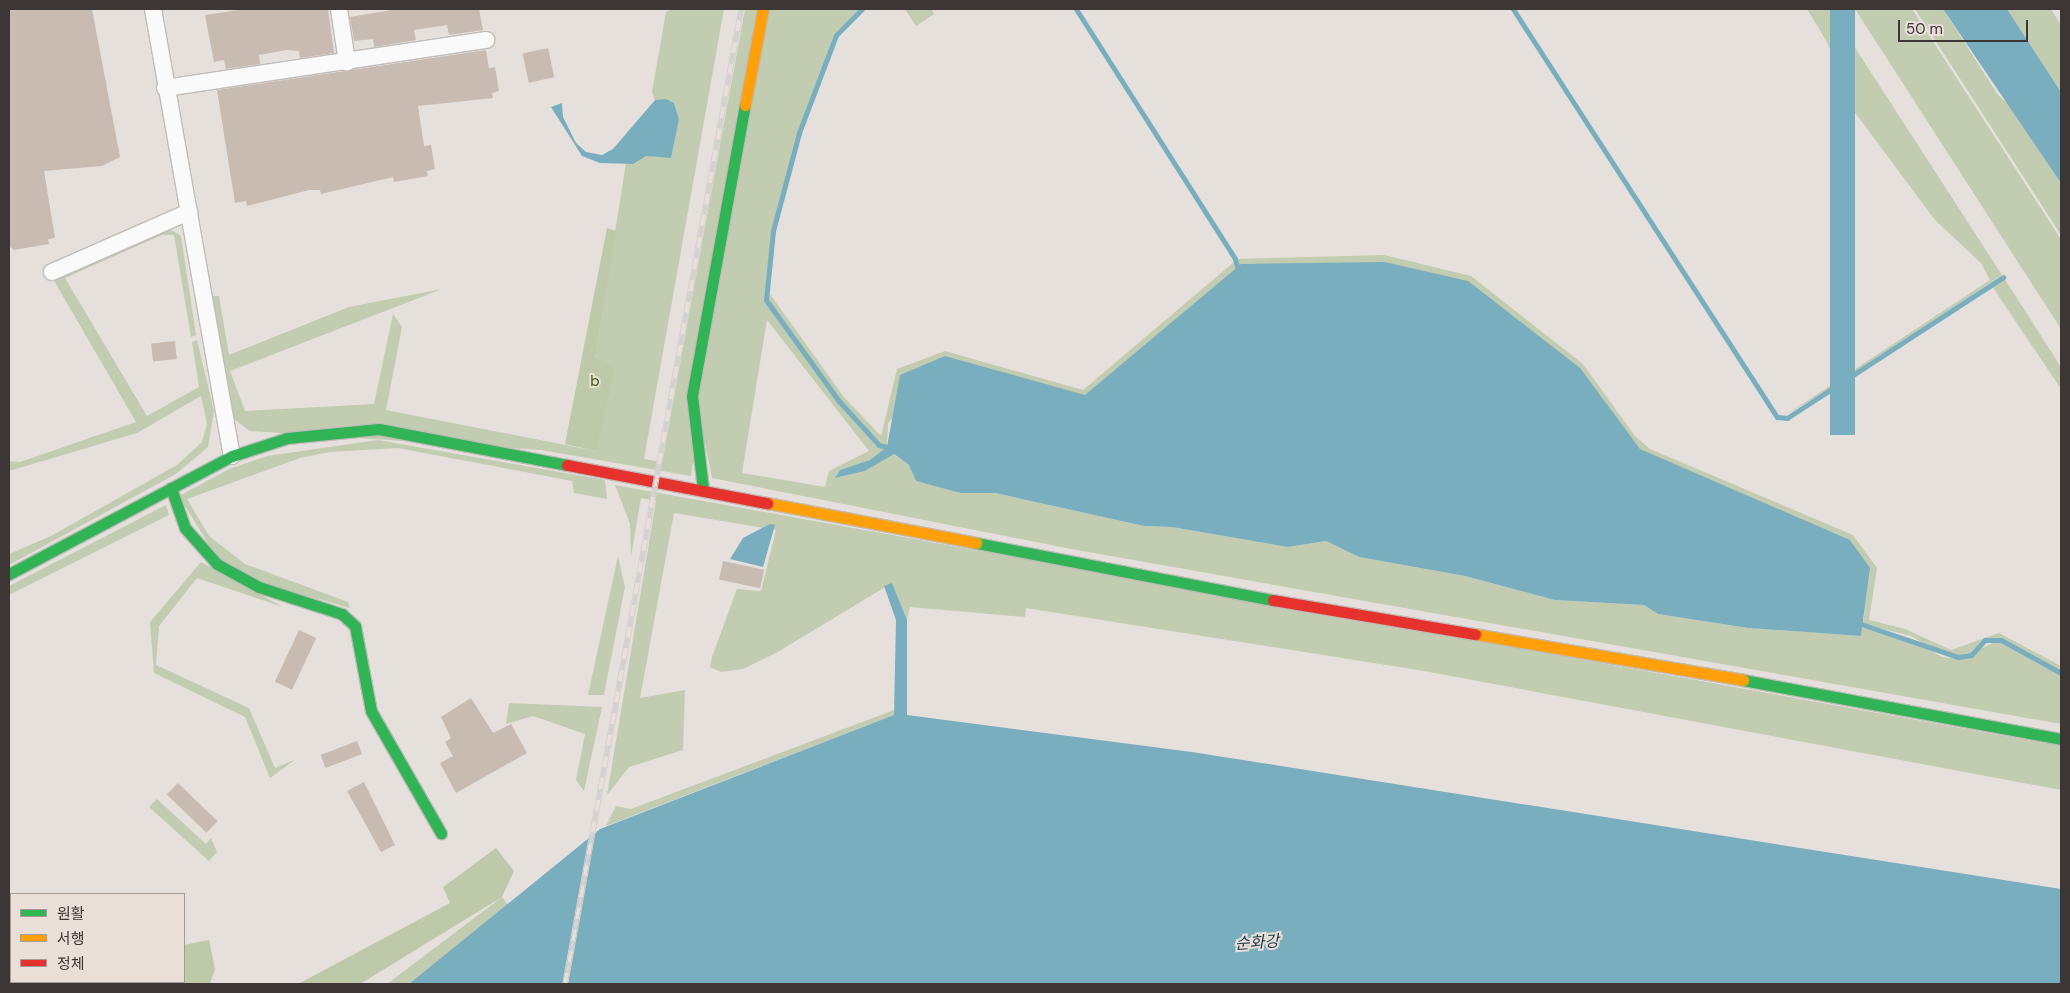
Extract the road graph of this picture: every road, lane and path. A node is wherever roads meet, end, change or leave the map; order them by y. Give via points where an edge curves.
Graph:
1 (152, 9) edge
2 (339, 9) edge
3 (763, 9) edge
4 (486, 40) dead end
5 (346, 62) junction
6 (165, 88) junction
7 (189, 212) junction
8 (52, 272) dead end
9 (232, 456) junction
10 (171, 488) junction
11 (703, 489) junction
12 (9, 574) edge
13 (2061, 739) edge
14 (441, 833) dead end

1 - 6 street
2 - 5 street
3 - 11 street via 692,396
4 - 5 street
5 - 6 street
6 - 7 street
7 - 8 street
7 - 9 street
9 - 10 street
9 - 11 street via 287,438 379,429
10 - 12 street
10 - 14 street via 184,528 217,564 259,587 342,614 355,626 371,711
11 - 13 street via 1332,611 1692,670

